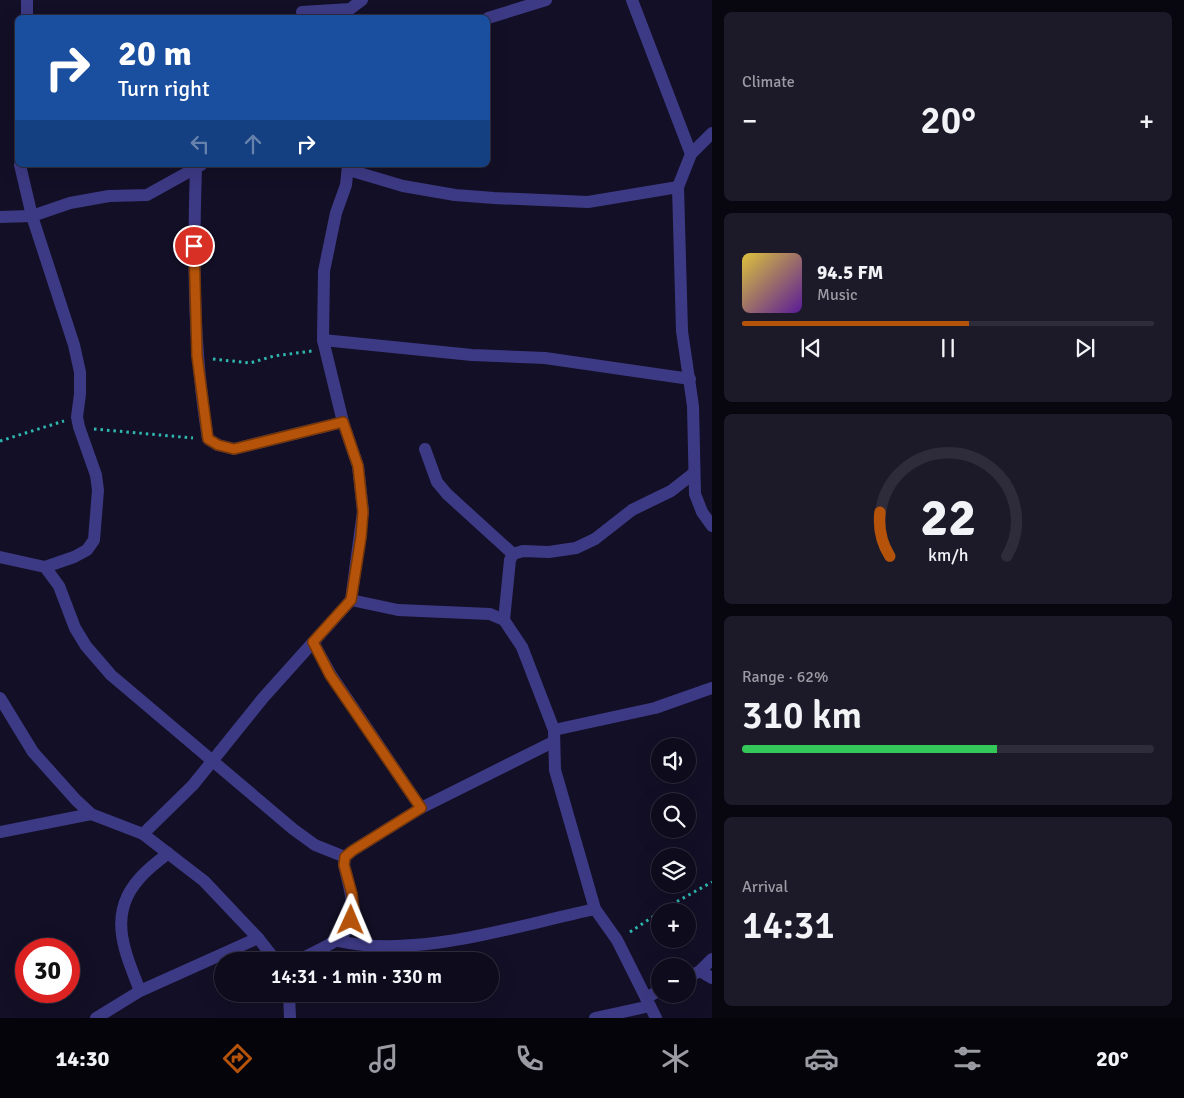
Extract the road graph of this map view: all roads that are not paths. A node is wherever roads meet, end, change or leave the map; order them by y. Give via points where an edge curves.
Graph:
1 (27, 0) edge
2 (362, 0) edge
3 (546, 0) edge
4 (632, 0) edge
5 (302, 10) edge
6 (27, 15) edge
7 (490, 17) edge
8 (712, 133) edge
9 (691, 154) junction
10 (20, 167) edge
11 (196, 167) edge
12 (198, 167) edge
13 (348, 168) edge
14 (678, 187) junction
15 (32, 216) junction
16 (0, 217) edge
17 (324, 345) junction
18 (690, 379) junction
19 (343, 422) junction
20 (425, 450) dead end
21 (694, 474) junction
22 (712, 526) edge
23 (514, 554) junction
24 (0, 557) edge
25 (45, 567) junction
26 (351, 600) junction
27 (504, 620) junction
28 (313, 642) junction
29 (712, 688) edge
30 (0, 698) edge
31 (554, 736) junction
32 (212, 762) junction
33 (421, 808) junction
34 (91, 814) junction
35 (0, 832) edge
36 (143, 834) junction
37 (168, 853) junction
38 (345, 857) junction
39 (595, 909) junction
40 (258, 938) junction
41 (338, 941) junction
42 (269, 952) edge
43 (315, 952) edge
44 (712, 959) edge
45 (700, 971) junction
46 (696, 973) edge
47 (712, 978) edge
48 (140, 991) junction
49 (651, 999) edge
50 (289, 1002) edge
51 (648, 1002) junction
52 (96, 1018) edge
53 (290, 1018) edge
54 (595, 1018) edge
55 (656, 1018) edge

1 - 6 street
2 - 5 street via 350,9
3 - 7 street
4 - 9 street
8 - 9 street
9 - 14 street
10 - 15 street
11 - 15 street via 147,195 109,196
12 - 19 street via 194,264 197,356 208,439 234,449
13 - 14 street via 403,186 494,198 588,202
13 - 17 street via 324,271
14 - 18 street via 682,331
15 - 16 street
15 - 25 street via 74,345 80,372 78,422 98,490 94,540 87,550
17 - 18 street via 545,358
17 - 19 street
18 - 21 street
19 - 26 street via 358,466 363,512
20 - 23 street via 442,488
21 - 22 street via 694,494
21 - 23 street via 672,491 632,510 596,540 576,548
23 - 27 street via 510,560
24 - 25 street
25 - 32 street via 59,586 75,628 91,652 125,689
26 - 27 street via 398,610 490,614
26 - 28 street
27 - 31 street via 522,647
28 - 32 street
28 - 33 street via 330,675
29 - 31 street via 655,708
30 - 34 street via 33,752
31 - 33 street
31 - 39 street via 555,770
32 - 36 street
32 - 38 street via 315,846
33 - 38 street
34 - 35 street
34 - 36 street
36 - 37 street
37 - 40 street via 204,881
37 - 48 street via 139,879 126,897 120,920 128,958
38 - 41 street via 354,910 348,930
39 - 41 street via 432,944 374,947
39 - 51 street via 616,940
40 - 42 street
40 - 48 street
41 - 43 street
44 - 45 street
45 - 46 street
45 - 47 street
48 - 52 street
49 - 51 street
50 - 53 street
51 - 54 street
51 - 55 street

